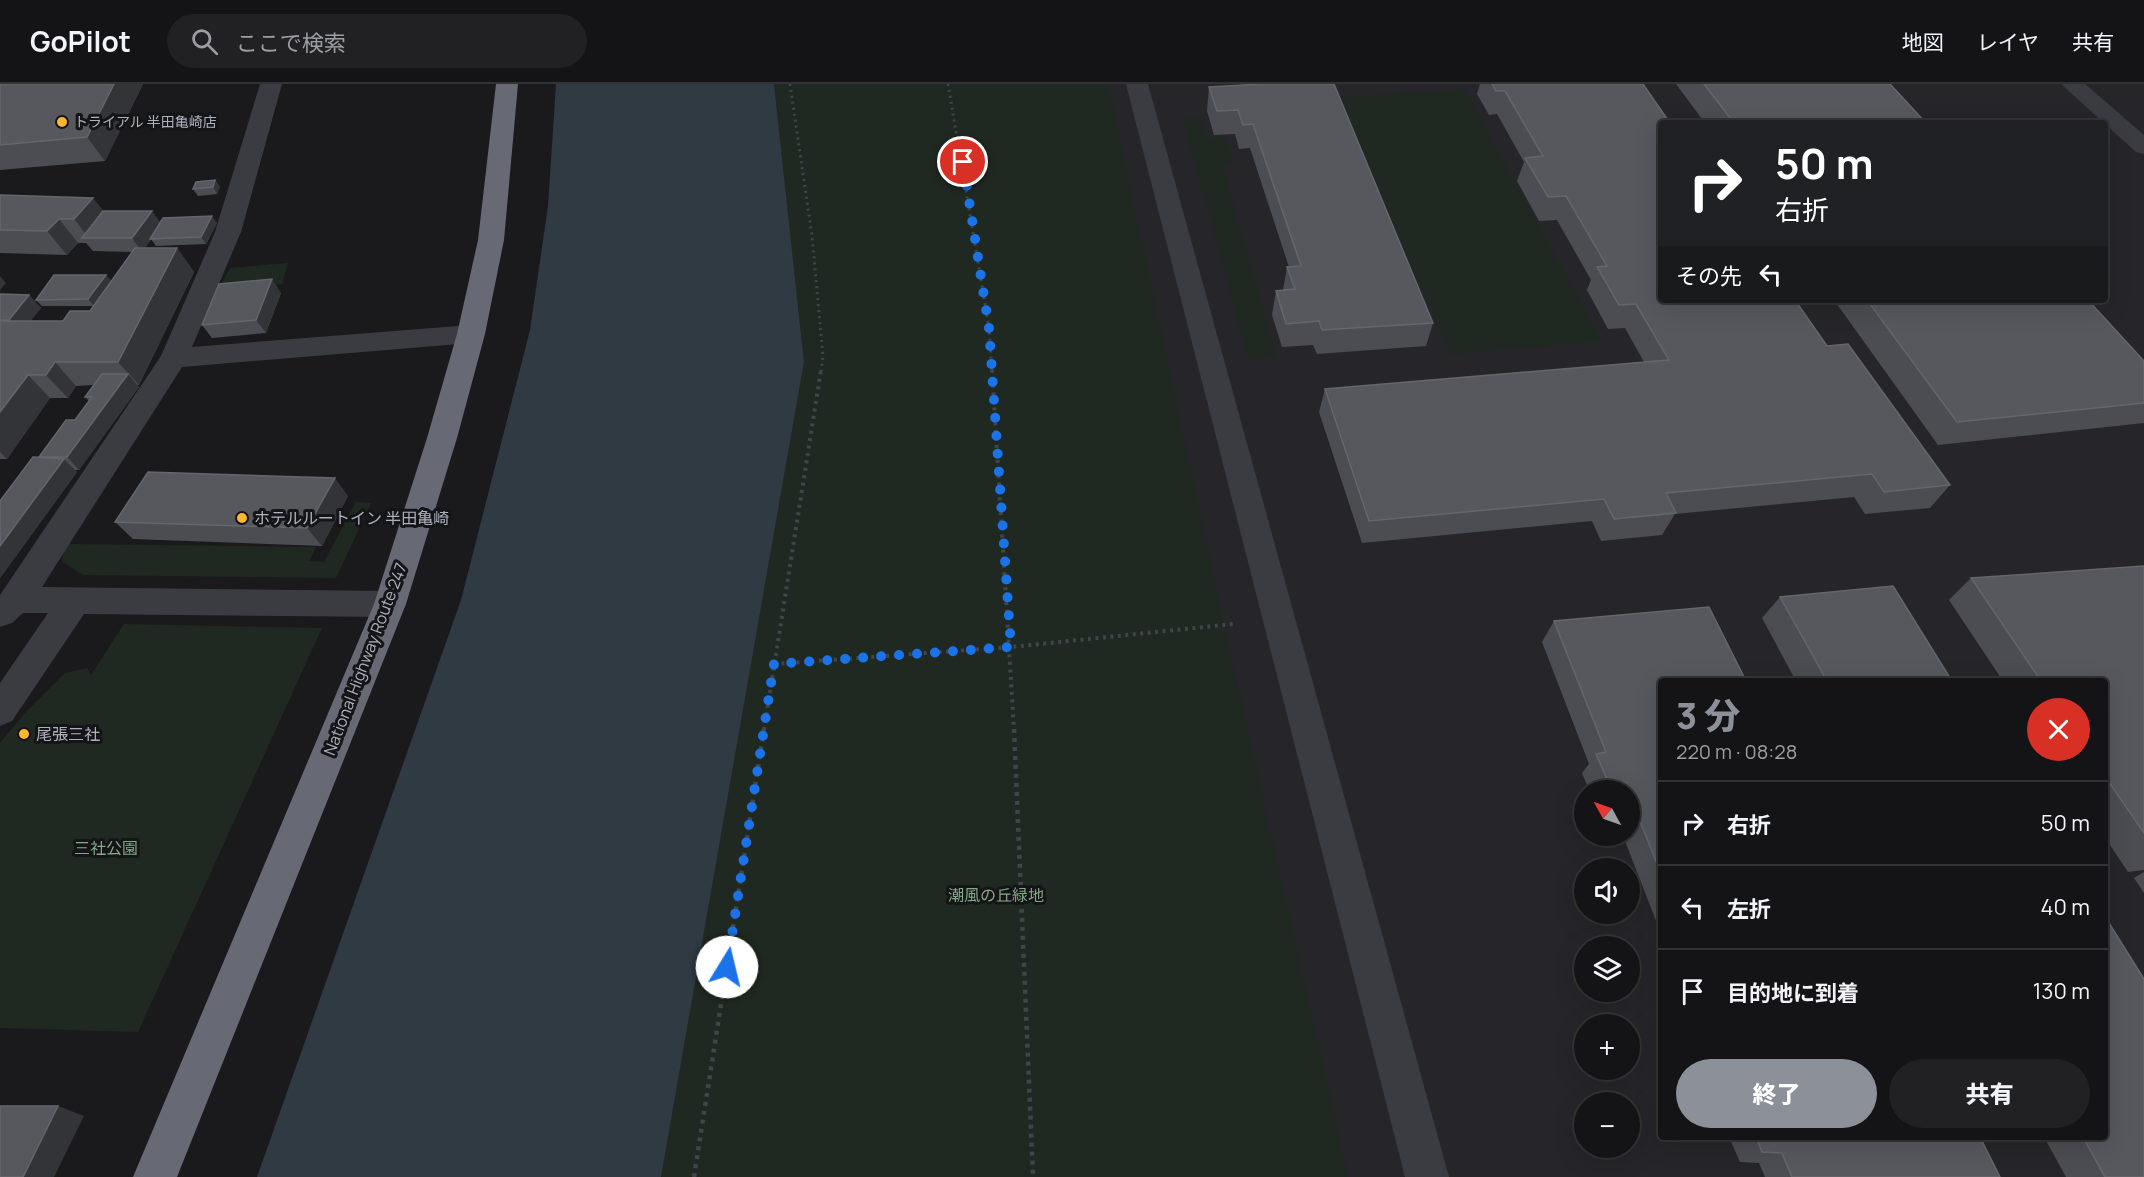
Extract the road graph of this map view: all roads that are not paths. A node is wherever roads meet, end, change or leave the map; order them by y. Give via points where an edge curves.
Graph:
1 (271, 84) edge
2 (507, 84) edge
3 (1137, 84) edge
4 (2072, 84) edge
5 (2144, 147) edge
6 (471, 334) junction
7 (174, 358) junction
8 (75, 601) junction
9 (390, 604) junction
10 (8, 607) edge
11 (0, 711) edge
12 (155, 1177) edge
13 (1427, 1177) edge

1 - 7 street via 228,232
2 - 6 highway, National Highway Route 247 via 491,240
3 - 13 street
4 - 5 street
6 - 7 street
6 - 9 highway, National Highway Route 247
7 - 10 street
8 - 9 street
8 - 10 street
8 - 11 street
9 - 12 highway, National Highway Route 247

